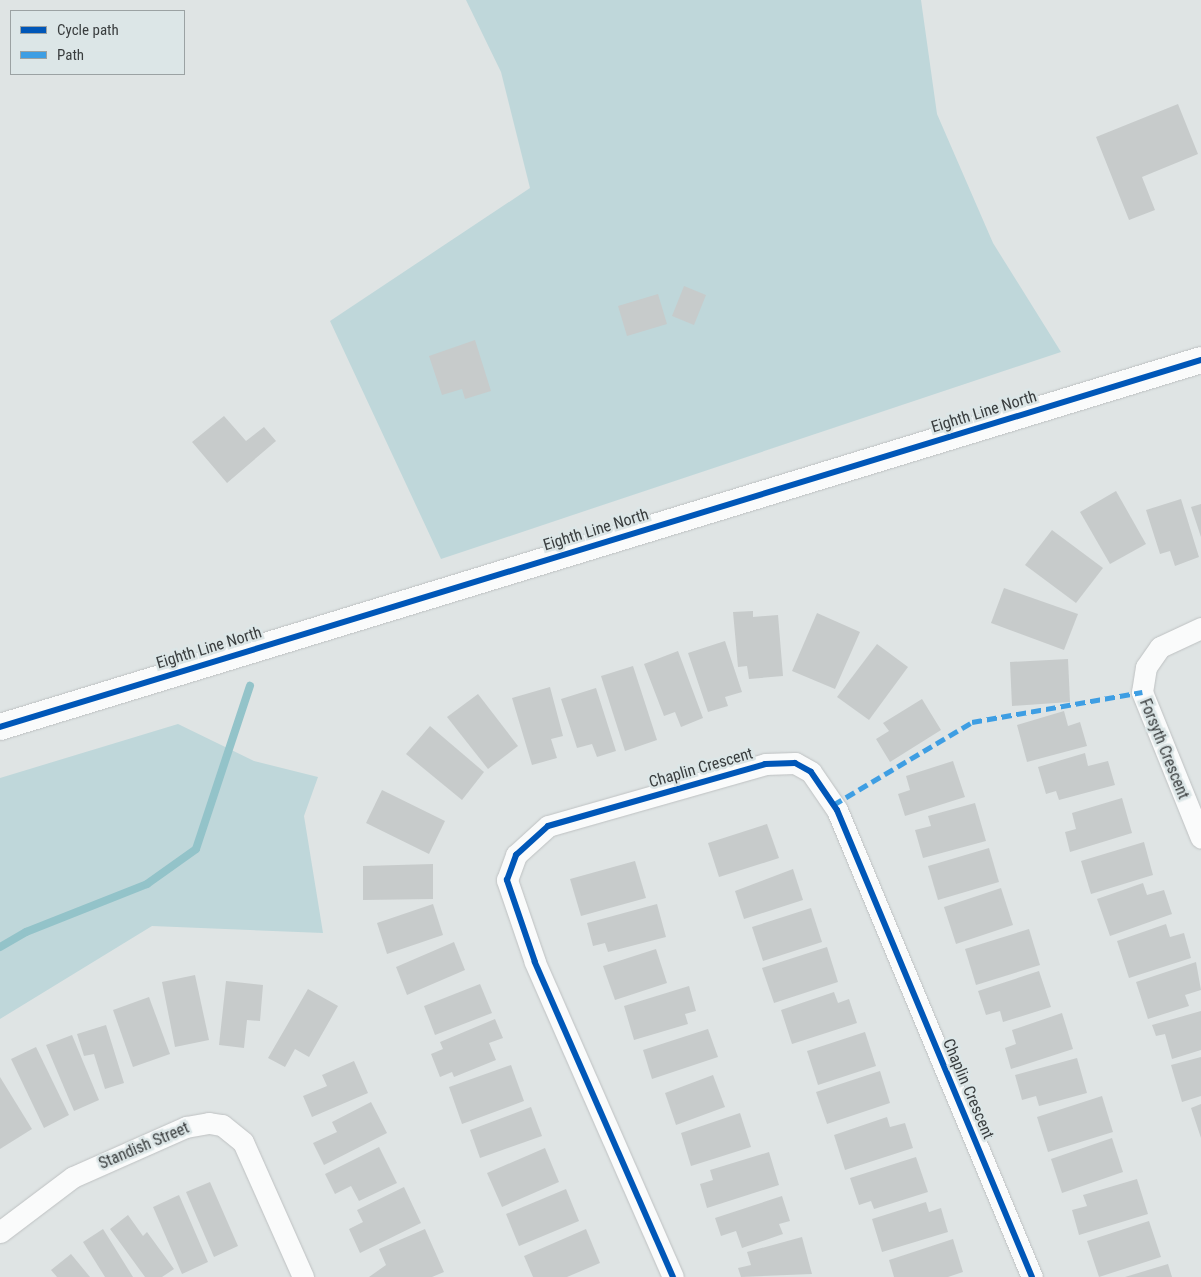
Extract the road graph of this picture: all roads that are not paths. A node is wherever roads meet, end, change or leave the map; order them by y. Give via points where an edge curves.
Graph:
1 (1201, 360) edge
2 (1201, 628) edge
3 (0, 727) edge
4 (1201, 838) edge
5 (0, 1232) edge
6 (303, 1277) edge
7 (673, 1277) edge
8 (1032, 1277) edge

1 - 3 street, Eighth Line North
2 - 4 street, Forsyth Crescent via 1160,647 1146,667 1142,692
5 - 6 street, Standish Street via 73,1177 186,1127 209,1122 222,1125 243,1142
7 - 8 street, Chaplin Crescent via 536,962 507,880 516,855 548,826 765,764 794,763 811,772 837,810

